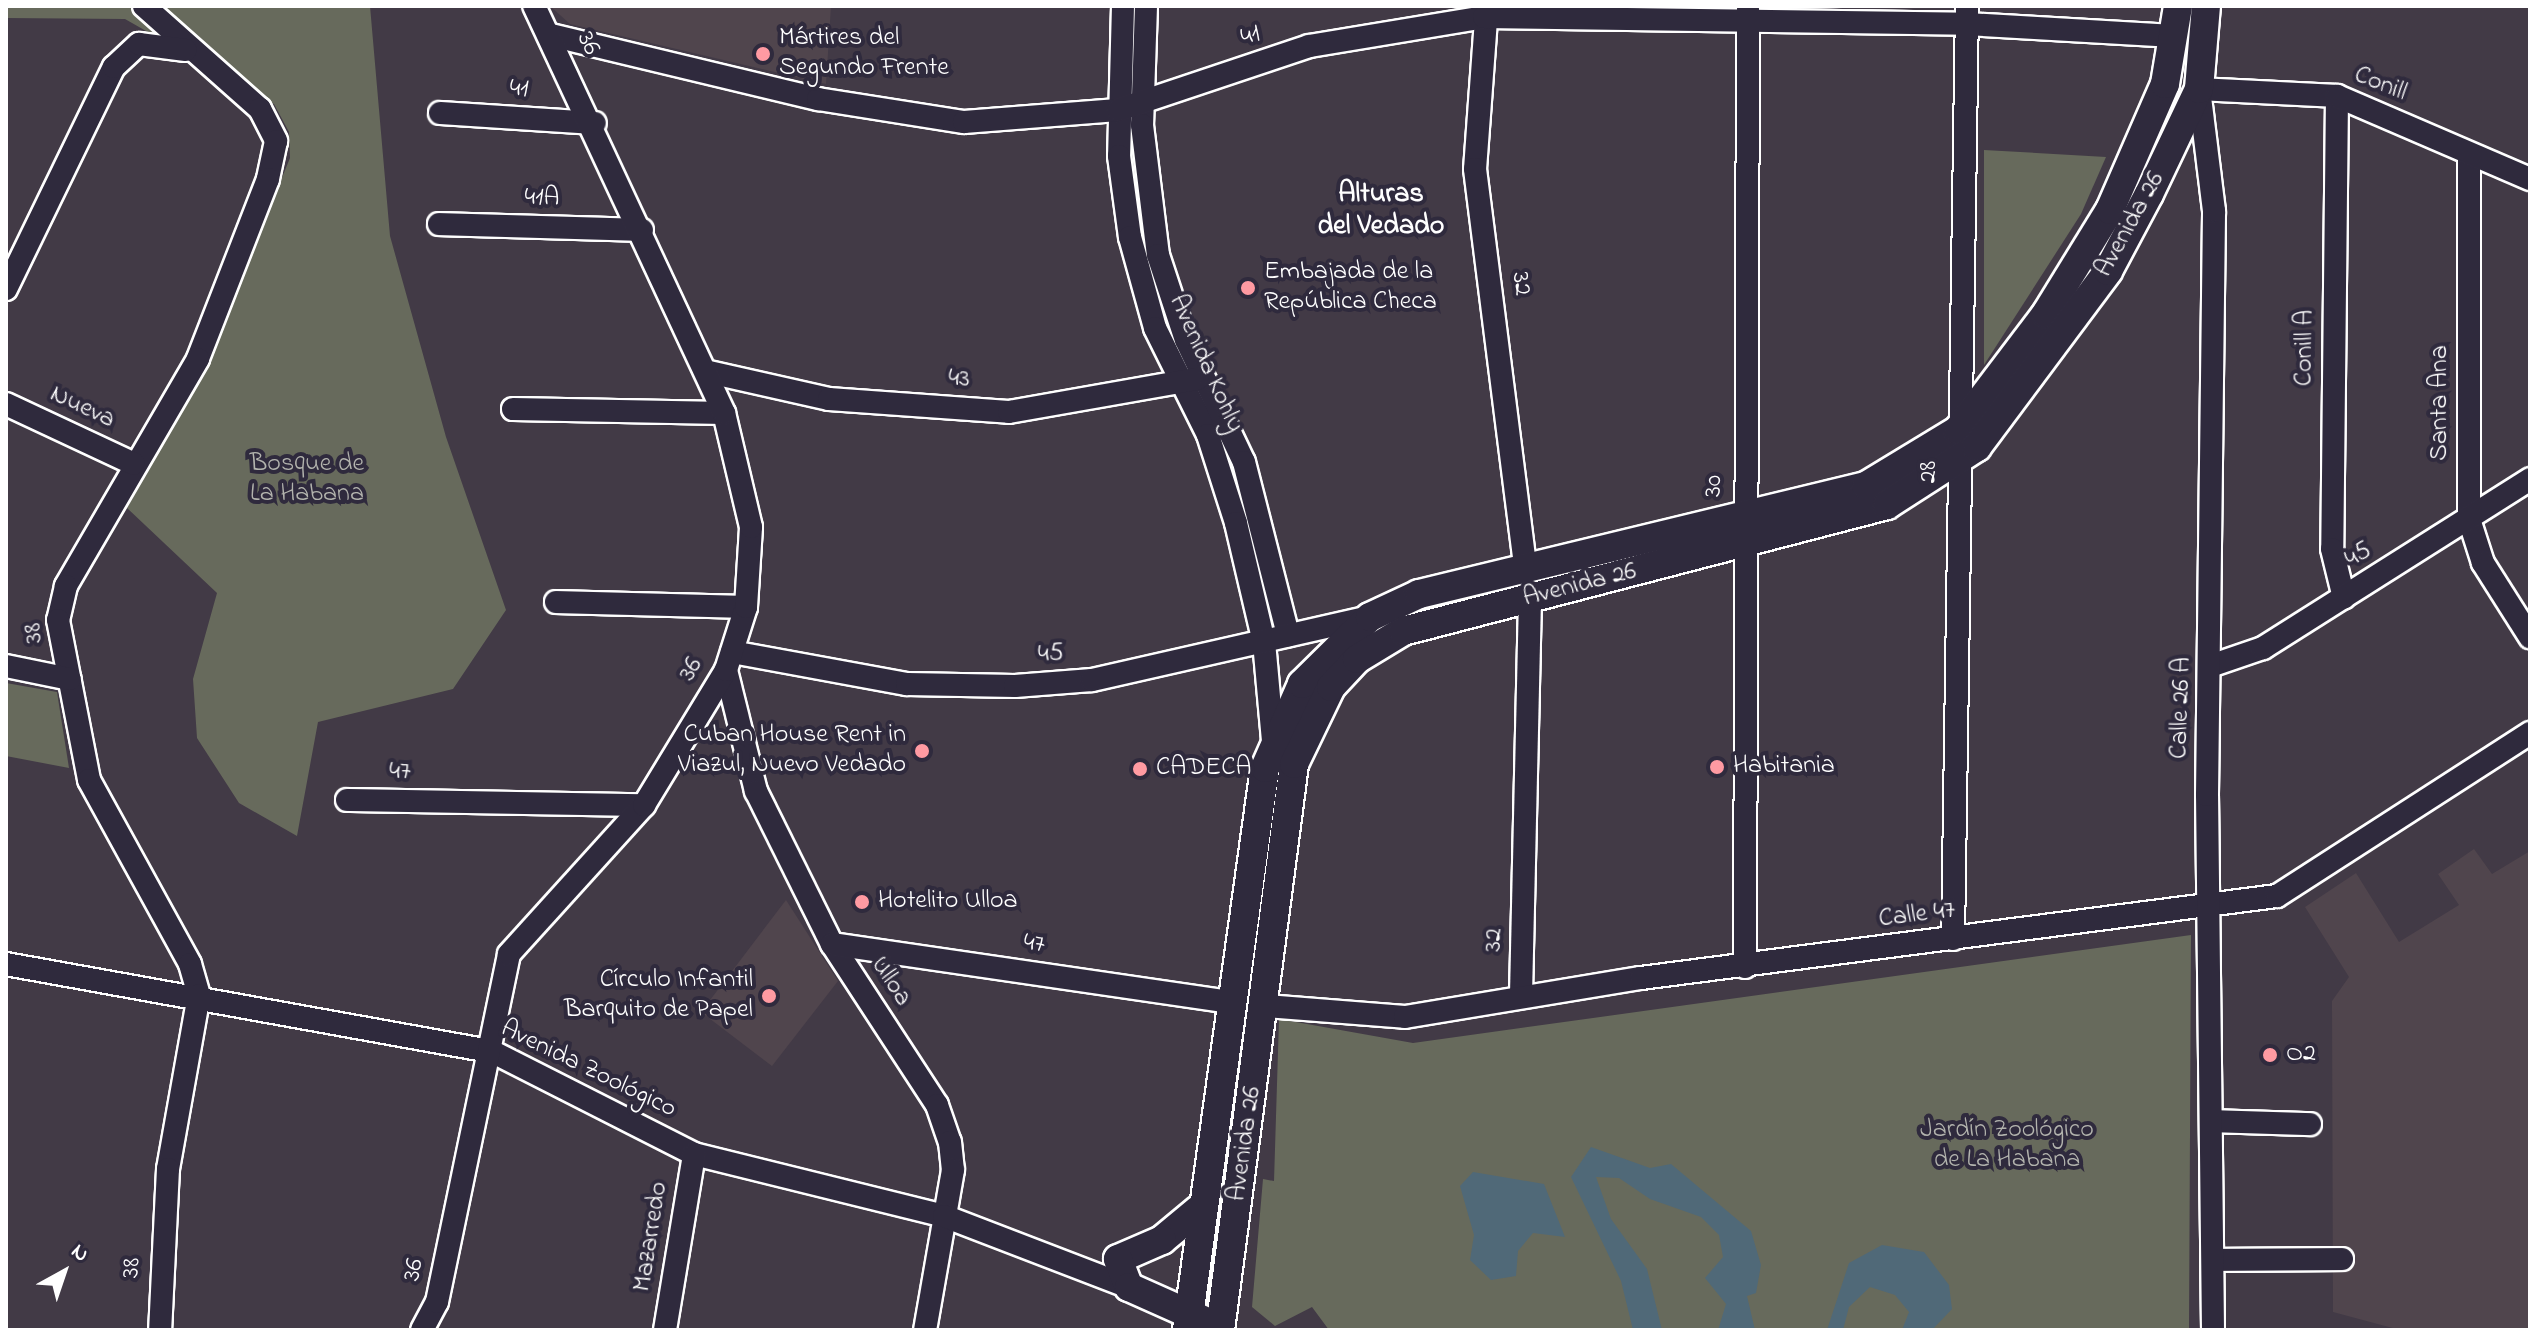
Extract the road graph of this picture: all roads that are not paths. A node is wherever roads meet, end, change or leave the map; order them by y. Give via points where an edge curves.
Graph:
1 (142, 6) edge
2 (534, 6) edge
3 (1123, 6) edge
4 (1146, 6) edge
5 (2178, 6) edge
6 (2206, 6) edge
7 (1486, 12) edge
8 (1748, 13) edge
9 (1967, 15) edge
10 (551, 35) junction
11 (2174, 36) junction
12 (189, 51) junction
13 (126, 52) junction
14 (2199, 89) junction
15 (2337, 96) junction
16 (1142, 105) junction
17 (1118, 110) junction
18 (440, 113) dead end
19 (595, 123) junction
20 (2469, 154) junction
21 (2530, 179) edge
22 (439, 224) dead end
23 (642, 230) junction
24 (1158, 255) junction
25 (1135, 257) junction
26 (6, 289) edge
27 (709, 372) junction
28 (1206, 376) junction
29 (1184, 383) junction
30 (6, 404) edge
31 (513, 409) dead end
32 (724, 413) junction
33 (1958, 430) junction
34 (1958, 461) junction
35 (134, 464) junction
36 (2530, 479) edge
37 (1261, 517) junction
38 (2469, 519) junction
39 (1236, 523) junction
40 (1743, 531) junction
41 (1526, 570) junction
42 (2344, 598) junction
43 (1530, 600) junction
44 (556, 602) dead end
45 (746, 607) junction
46 (1370, 617) junction
47 (1288, 635) junction
48 (2530, 637) edge
49 (1264, 642) junction
50 (729, 661) junction
51 (6, 666) edge
52 (2210, 666) junction
53 (70, 679) junction
54 (2530, 733) edge
55 (1273, 740) junction
56 (347, 800) dead end
57 (644, 805) junction
58 (2209, 908) junction
59 (1953, 939) junction
60 (832, 944) junction
61 (6, 964) edge
62 (1745, 967) junction
63 (199, 995) junction
64 (1521, 995) junction
65 (1229, 1002) junction
66 (1266, 1006) junction
67 (491, 1051) junction
68 (2212, 1121) junction
69 (2310, 1124) dead end
70 (694, 1154) junction
71 (1198, 1210) junction
72 (944, 1216) junction
73 (1118, 1259) junction
74 (2342, 1259) dead end
75 (2213, 1260) junction
76 (1089, 1272) junction
77 (1129, 1287) junction
78 (1188, 1323) edge
79 (1226, 1328) edge
80 (160, 1330) edge
81 (422, 1330) edge
82 (665, 1330) edge
83 (925, 1330) edge
84 (2213, 1330) edge

1 - 12 street, 38
1 - 13 street via 139,28
2 - 10 street, 36
3 - 17 street, Avenida Kohly
4 - 16 street, Avenida Kohly
5 - 11 main road, Avenida 26
6 - 14 main road, Avenida 26
7 - 8 street, 41
7 - 16 street, 41 via 1309,46
7 - 41 street, 32 via 1475,169
8 - 9 street, 41
8 - 40 street, 30
9 - 11 street, 41
9 - 33 street, 28
10 - 17 street, 41 via 818,99 964,122
10 - 19 street, 36
11 - 14 main road via 2180,67
11 - 33 main road, Avenida 26 via 2165,84 2110,210 2046,314
12 - 13 street via 152,42
12 - 35 street, 38 via 260,109 271,125 275,158 198,359
13 - 26 street
14 - 15 street, Conill
14 - 34 main road, Avenida 26 via 2108,271 1999,423
14 - 52 street, Calle 26 A via 2214,211
15 - 20 street, Conill
15 - 42 street, Conill A via 2332,549
16 - 17 street, 41
16 - 24 street, Avenida Kohly
17 - 25 street, Avenida Kohly
18 - 19 street, 41
19 - 23 street, 36
20 - 21 street, Conill
20 - 38 street, Santa Ana
22 - 23 street, 41A
23 - 27 street, 36
24 - 25 street
24 - 28 street, Avenida Kohly
25 - 29 street, Avenida Kohly via 1155,328
27 - 29 street, 43 via 829,399 1009,412
27 - 32 street, 36
28 - 29 street, 43
28 - 37 street, Avenida Kohly
29 - 39 street, Avenida Kohly
30 - 35 street, Nueva
31 - 32 street
32 - 45 street, 36 via 749,512
33 - 34 street, 28
33 - 40 main road, Avenida 26 via 1866,486
34 - 40 main road, Avenida 26 via 1887,505
34 - 59 street, 28
35 - 53 street, 38 via 66,586 58,620
36 - 38 street, 45
37 - 39 street
37 - 47 street, Avenida Kohly
38 - 42 street, 45
38 - 48 street, Santa Ana via 2483,563
39 - 49 street, Avenida Kohly
40 - 41 main road, Avenida 26
40 - 43 main road, Avenida 26
40 - 62 street, 30
41 - 46 main road, Avenida 26 via 1419,594
42 - 52 street, 45 via 2263,648
43 - 64 street, 32
43 - 66 main road, Avenida 26 via 1403,631 1357,659 1331,687 1294,764
44 - 45 street
45 - 50 street, 36
46 - 47 street, 45
46 - 55 main road, Avenida 26 via 1302,684
47 - 49 street, 45
49 - 50 street, 45 via 1092,680 1015,686 907,684
49 - 55 street, Avenida Kohly
50 - 57 street, 36
50 - 60 street, Ulloa via 756,791
51 - 53 street
52 - 58 street, Calle 26 A
53 - 63 street, 38 via 89,780 190,964
54 - 58 street, Calle 47 via 2277,896
55 - 65 main road, Avenida 26
56 - 57 street, 47
57 - 67 street, 36 via 509,954
58 - 59 street, Calle 47
58 - 68 street, Calle 26 A
59 - 62 street, Calle 47
60 - 65 street, 47
60 - 72 street, Ulloa via 937,1105 953,1170
61 - 63 street, Avenida Zoológico
62 - 64 street, Calle 47
63 - 67 street, Avenida Zoológico
63 - 80 street, 38 via 168,1169
64 - 66 street, Calle 47 via 1396,1018
65 - 71 main road, Avenida 26
66 - 79 main road, Avenida 26
67 - 70 street, Avenida Zoológico
67 - 81 street, 36 via 437,1302
68 - 69 street
68 - 75 street, Calle 26 A
70 - 72 street, Avenida Zoológico
70 - 82 street, Mazarredo
71 - 73 main road via 1162,1240
71 - 78 main road, Avenida 26
72 - 76 street, Avenida Zoológico
72 - 83 street, Ulloa
73 - 76 street
73 - 77 main road
74 - 75 street
75 - 84 street, Calle 26 A
76 - 77 street, Avenida Zoológico
77 - 78 main road
78 - 79 main road

